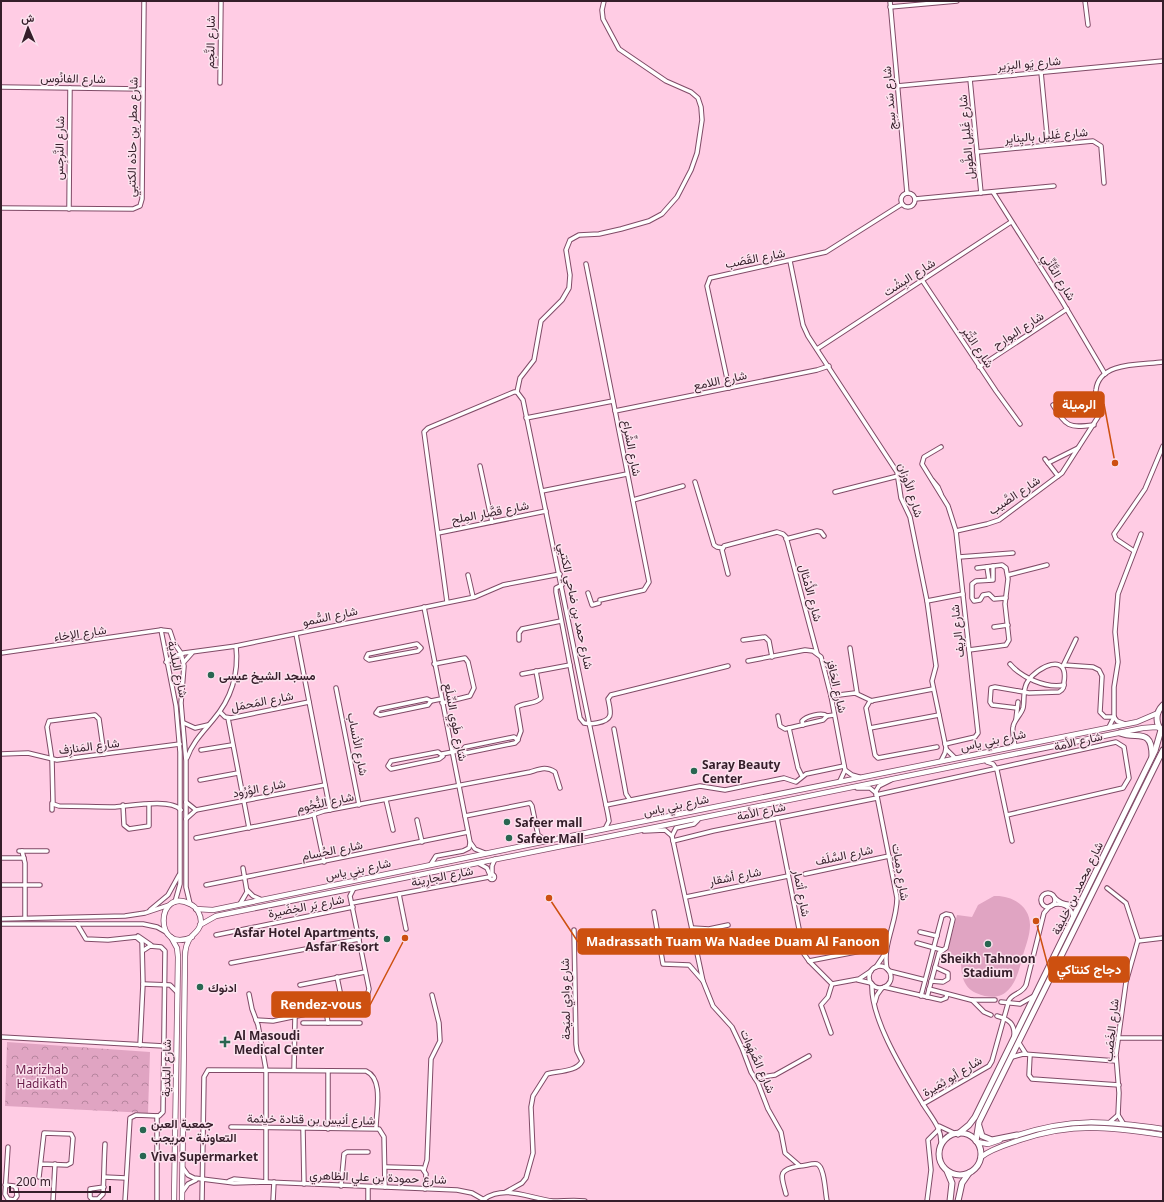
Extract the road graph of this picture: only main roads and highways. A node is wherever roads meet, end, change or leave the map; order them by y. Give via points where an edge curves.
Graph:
1 (1163, 705) edge
2 (1158, 713) junction
3 (1161, 730) edge
4 (1120, 733) junction
5 (1163, 750) edge
6 (1152, 757) junction
7 (636, 823) junction
8 (630, 833) junction
9 (462, 858) junction
10 (446, 869) junction
11 (196, 909) junction
12 (200, 925) junction
13 (170, 936) junction
14 (192, 937) junction
15 (979, 1122) junction
16 (1163, 1129) edge
17 (957, 1134) junction
18 (1017, 1135) junction
19 (1163, 1135) edge
20 (977, 1142) junction
21 (980, 1157) junction
22 (946, 1170) junction
23 (970, 1173) junction
24 (174, 1201) edge
25 (182, 1201) edge
26 (950, 1201) edge
27 (958, 1201) edge

1 - 2 highway
2 - 3 highway via 1157,721
2 - 7 main road, شارع بني ياس via 1146,720
3 - 4 main road, شارع بني ياس via 1152,727
3 - 6 highway, شارع محمد بن خليفة
4 - 6 highway via 1147,738 1152,746
4 - 8 main road, شارع بني ياس
5 - 15 highway, شارع محمد بن خليفة
6 - 17 highway, شارع محمد بن خليفة via 972,1121 966,1129
7 - 8 main road
7 - 9 main road, شارع بني ياس
8 - 10 main road, شارع بني ياس
9 - 10 main road via 446,864
9 - 11 main road, شارع بني ياس via 210,910
10 - 12 main road, شارع بني ياس via 216,916
11 - 12 main road
11 - 13 main road via 183,902 173,904 165,910 162,919
12 - 14 main road
13 - 14 main road via 183,940
13 - 24 main road, شارع البلدية via 177,948 178,976
14 - 25 main road, شارع البلدية via 187,944 185,957
15 - 18 highway via 980,1134 986,1139
15 - 20 highway, شارع محمد بن خليفة
16 - 18 main road via 1110,1122 1063,1123
17 - 20 highway via 968,1135
17 - 22 highway via 945,1139 941,1144 939,1158
18 - 20 main road via 988,1144
19 - 21 main road via 1106,1127 1067,1128 1030,1136 993,1149
20 - 21 highway
21 - 23 highway via 977,1166
22 - 23 highway via 958,1175
22 - 26 highway via 952,1183
23 - 27 highway via 962,1183

